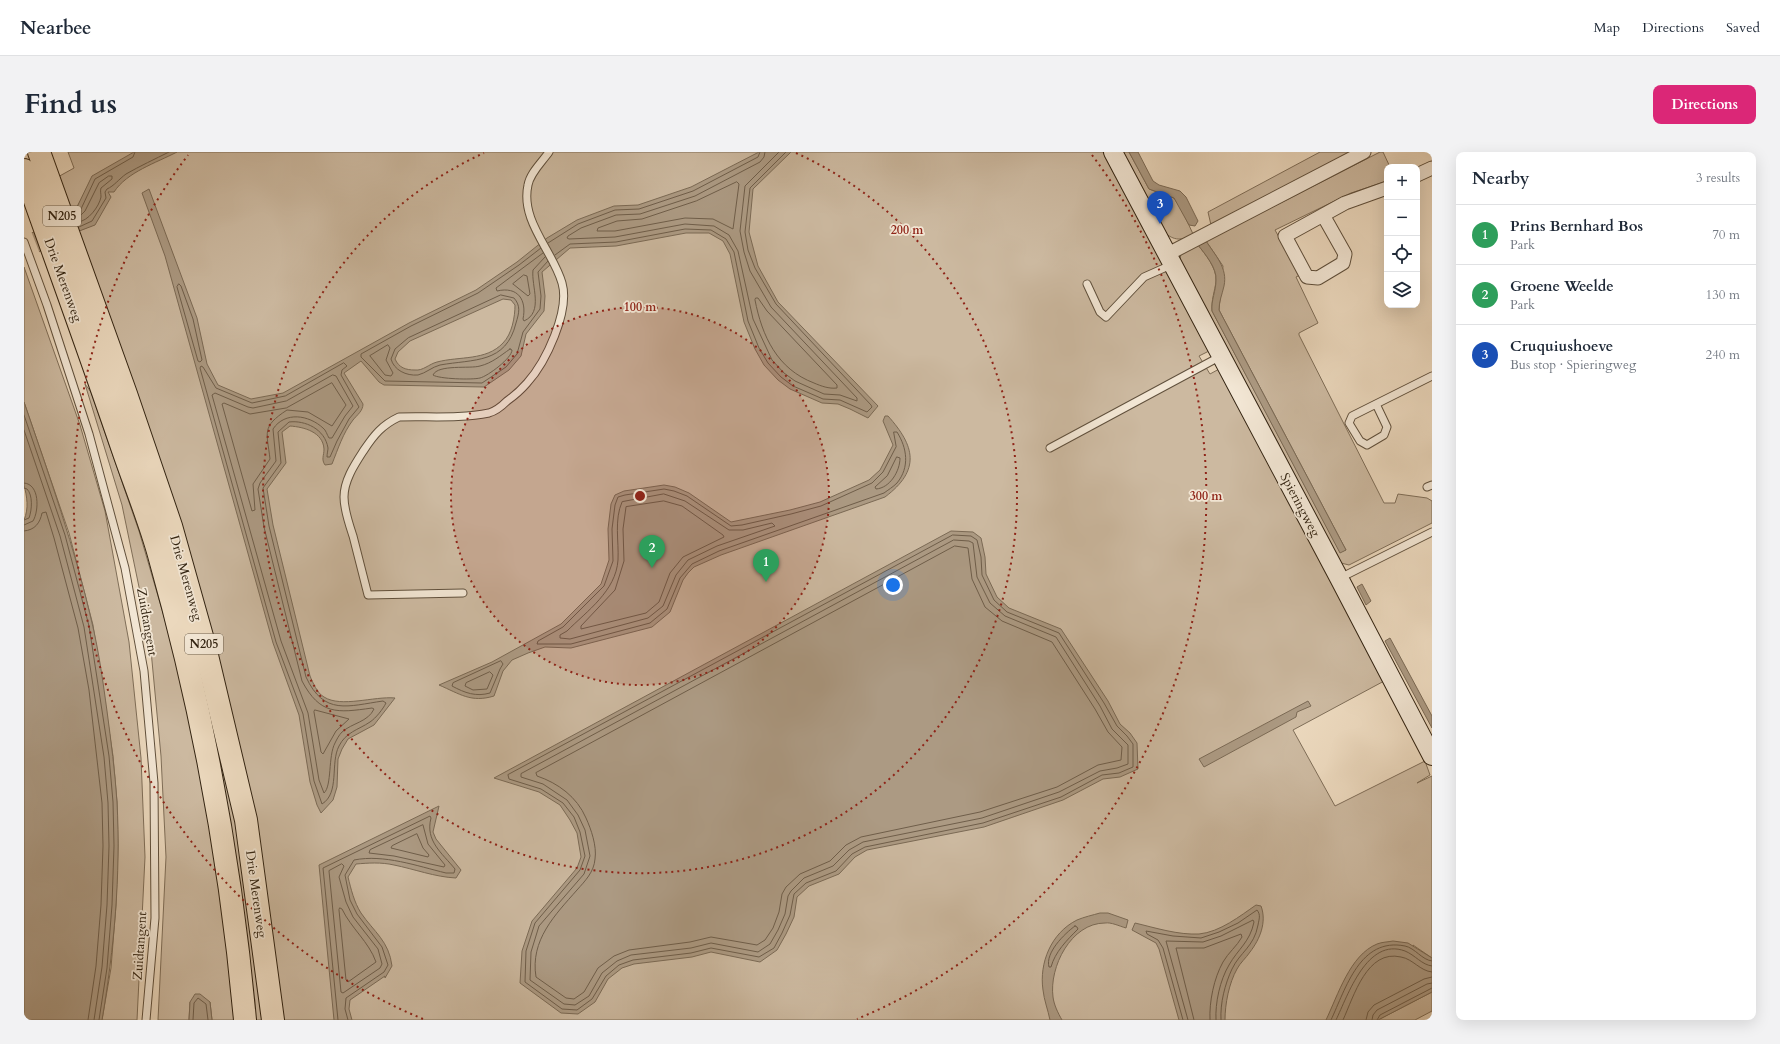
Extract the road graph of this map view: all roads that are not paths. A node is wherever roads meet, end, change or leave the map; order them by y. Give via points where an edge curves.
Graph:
1 (39, 152) edge
2 (549, 152) edge
3 (1113, 152) edge
4 (1364, 152) edge
5 (1432, 168) edge
6 (24, 170) edge
7 (1420, 174) edge
8 (1384, 189) edge
9 (1323, 216) junction
10 (24, 242) edge
11 (1171, 259) junction
12 (1087, 284) dead end
13 (76, 286) junction
14 (1222, 356) junction
15 (1432, 376) edge
16 (1376, 404) junction
17 (1050, 448) dead end
18 (1432, 532) edge
19 (1340, 578) junction
20 (463, 593) dead end
21 (1432, 756) edge
22 (146, 1020) edge
23 (245, 1020) edge
24 (273, 1020) edge

1 - 13 highway, Drie Merenweg / N205
2 - 20 lane via 528,184 528,208 555,263 562,284 563,311 551,342 528,382 490,413 399,417 389,422 372,437 354,465 346,486 346,512 368,595
3 - 11 street, Spieringweg
4 - 11 street
5 - 7 street
6 - 13 highway, Drie Merenweg / N205
8 - 9 street via 1345,203
9 - 9 street via 1285,236 1307,277 1318,278 1343,263 1345,254
10 - 22 lane, Zuidtangent via 89,434 125,568 144,671 154,782 155,918
11 - 12 lane via 1144,277 1106,317 1100,312
11 - 14 street, Spieringweg
13 - 23 highway, Drie Merenweg / N205 via 158,553 186,658 217,802 239,953
13 - 24 highway, Drie Merenweg / N205 via 126,394 171,526 205,647 246,820
14 - 17 lane
14 - 19 street, Spieringweg
15 - 16 lane
16 - 16 lane via 1352,416 1349,423 1360,441 1367,445 1384,435 1387,427
18 - 19 lane
19 - 21 street, Spieringweg

